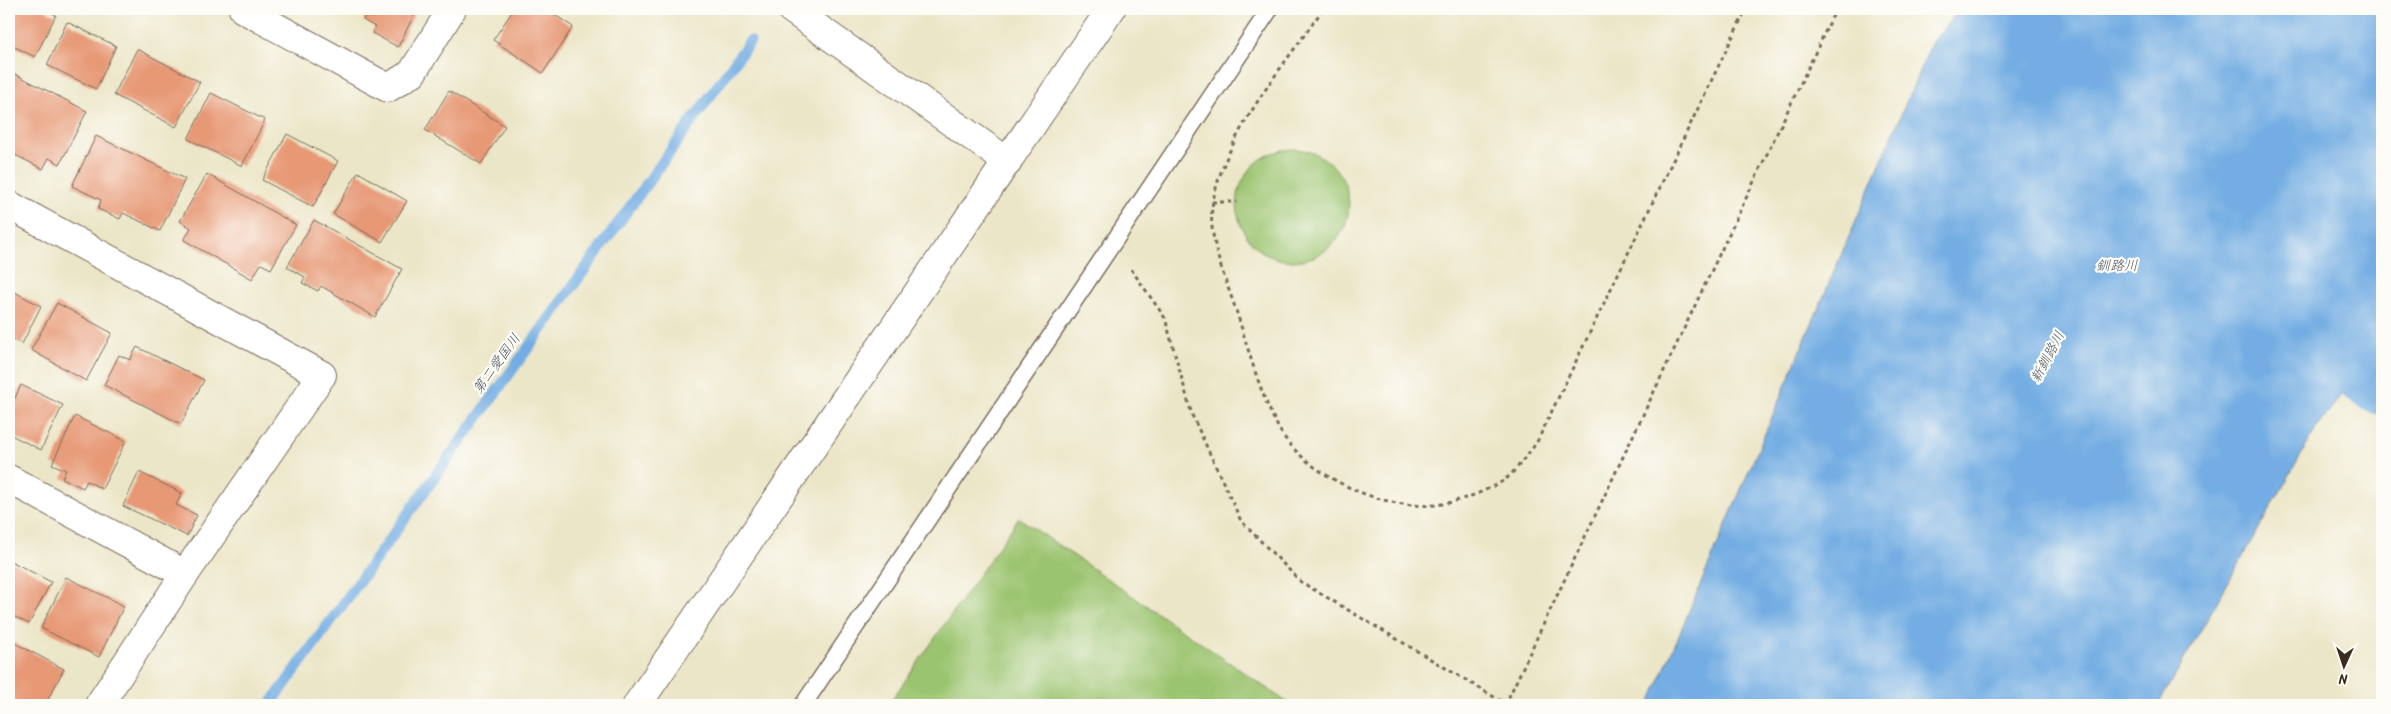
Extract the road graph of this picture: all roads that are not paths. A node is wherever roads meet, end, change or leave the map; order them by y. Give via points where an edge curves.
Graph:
1 (243, 9) edge
2 (452, 9) edge
3 (791, 9) edge
4 (1111, 9) edge
5 (1270, 9) edge
6 (1008, 162) junction
7 (9, 205) edge
8 (9, 479) edge
9 (185, 574) junction
10 (99, 705) edge
11 (637, 705) edge
12 (803, 705) edge

1 - 2 street via 388,88 412,74
3 - 6 street
4 - 6 street
5 - 12 lane
6 - 11 street
7 - 9 street via 322,375
8 - 9 street
9 - 10 street

